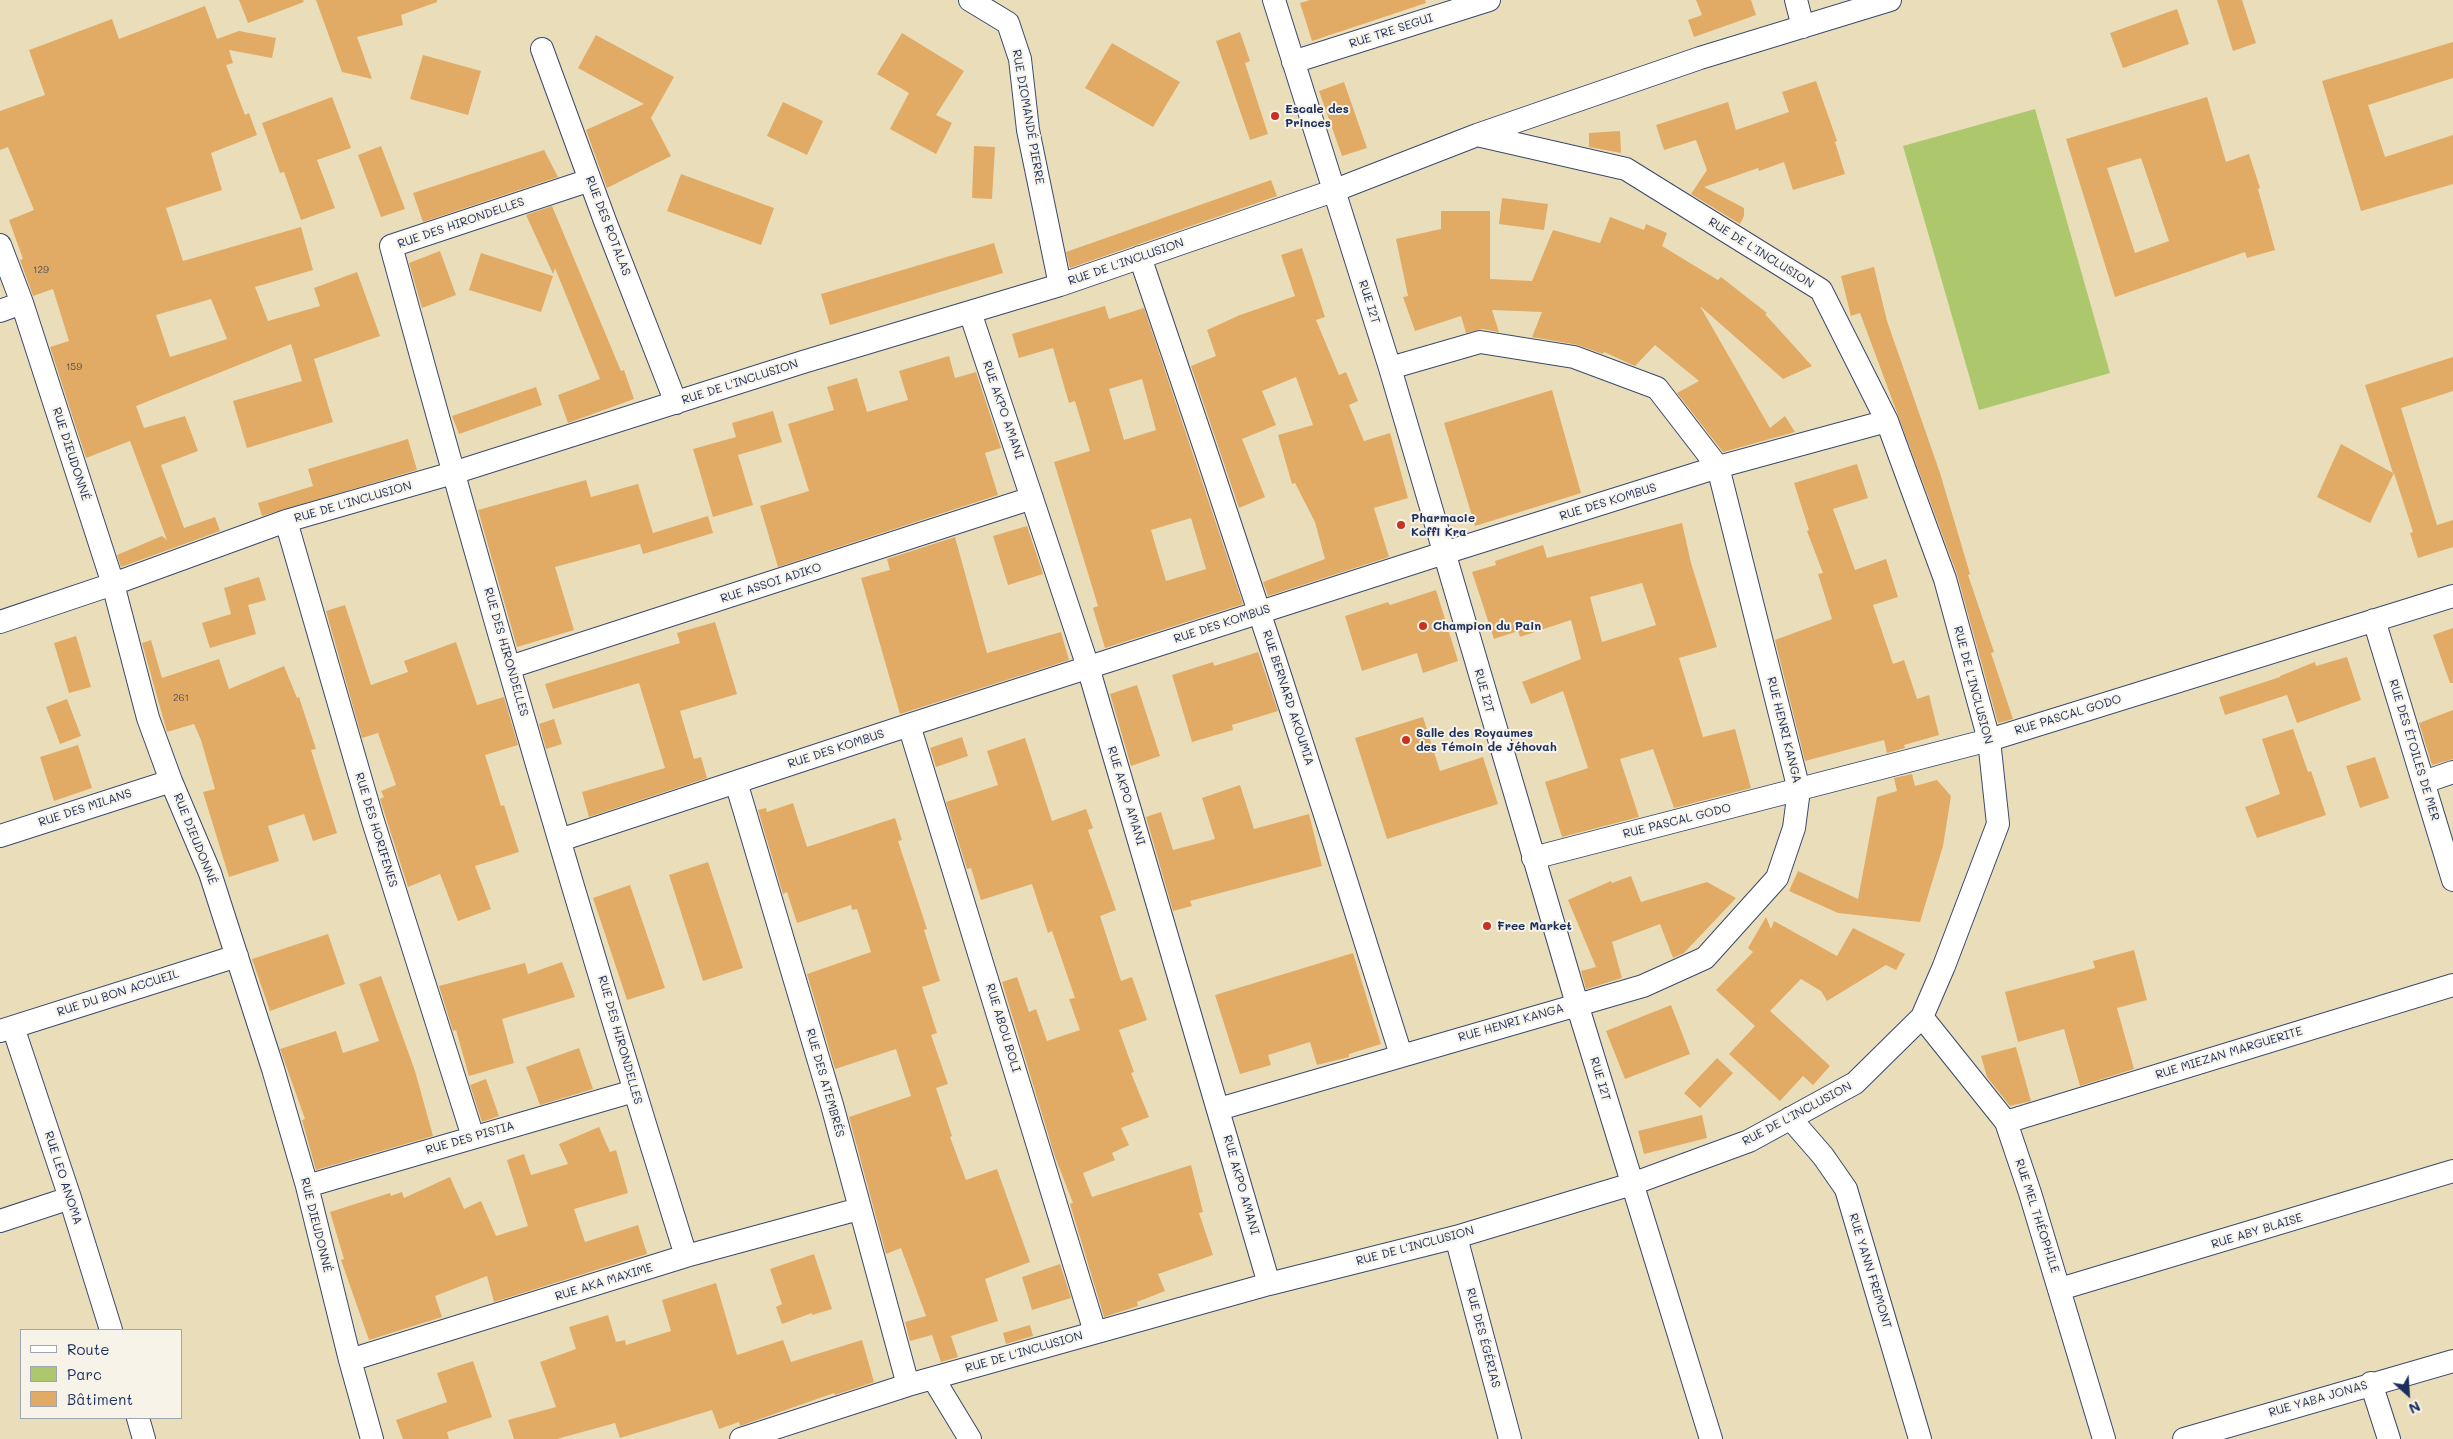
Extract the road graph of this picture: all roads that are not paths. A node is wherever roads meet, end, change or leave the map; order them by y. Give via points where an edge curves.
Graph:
1 (970, 0) edge
2 (1274, 0) edge
3 (1489, 0) edge
4 (1796, 0) edge
5 (1890, 0) edge
6 (1803, 27) junction
7 (542, 49) dead end
8 (1293, 62) junction
9 (1477, 135) junction
10 (590, 180) junction
11 (1333, 191) junction
12 (0, 245) edge
13 (1140, 257) junction
14 (1060, 285) junction
15 (22, 303) junction
16 (0, 311) edge
17 (970, 312) junction
18 (1390, 368) junction
19 (676, 403) junction
20 (1887, 421) junction
21 (1718, 467) junction
22 (453, 473) junction
23 (1032, 498) junction
24 (286, 521) junction
25 (1444, 553) junction
26 (112, 584) junction
27 (2453, 596) edge
28 (1260, 613) junction
29 (2374, 620) junction
30 (0, 622) edge
31 (510, 667) junction
32 (1088, 667) junction
33 (909, 724) junction
34 (1989, 740) junction
35 (2453, 772) edge
36 (171, 781) junction
37 (736, 782) junction
38 (2424, 782) junction
39 (1799, 790) junction
40 (0, 836) edge
41 (560, 840) junction
42 (1533, 858) junction
43 (2453, 880) edge
44 (237, 956) junction
45 (2453, 985) edge
46 (1577, 1004) junction
47 (1922, 1017) junction
48 (7, 1029) edge
49 (1401, 1055) junction
50 (634, 1091) junction
51 (1219, 1110) junction
52 (1790, 1118) junction
53 (2006, 1122) junction
54 (473, 1137) junction
55 (2453, 1171) edge
56 (1632, 1184) junction
57 (307, 1186) junction
58 (70, 1198) junction
59 (860, 1209) junction
60 (0, 1221) edge
61 (1456, 1236) junction
62 (686, 1256) junction
63 (1269, 1284) junction
64 (2060, 1289) junction
65 (111, 1329) edge
66 (1095, 1332) junction
67 (350, 1360) junction
68 (2453, 1361) edge
69 (933, 1378) junction
70 (2371, 1384) junction
71 (908, 1385) junction
72 (138, 1419) edge
73 (777, 1433) edge
74 (144, 1439) edge
75 (372, 1439) edge
76 (740, 1439) edge
77 (970, 1439) edge
78 (1509, 1439) edge
79 (1711, 1439) edge
80 (1920, 1439) edge
81 (2104, 1439) edge
82 (2184, 1439) edge
83 (2389, 1439) edge

1 - 14 street, RUE DIOMANDÉ PIERRE via 1008,24 1020,59 1028,130
2 - 8 street, RUE I2T
3 - 8 street, RUE TRE SEGUI
4 - 6 street
5 - 6 street, RUE DE L'INCLUSION
6 - 9 street, RUE DE L'INCLUSION via 1700,58
7 - 10 street, RUE DES ROTALAS
8 - 11 street, RUE I2T
9 - 11 street, RUE DE L'INCLUSION
9 - 20 street, RUE DE L'INCLUSION via 1626,169 1821,290
10 - 19 street, RUE DES ROTALAS
10 - 22 street, RUE DES HIRONDELLES via 391,246
11 - 13 street, RUE DE L'INCLUSION
11 - 18 street, RUE I2T
12 - 15 street, RUE DIEUDONNÉ
13 - 14 street, RUE DE L'INCLUSION
13 - 28 street, RUE BERNARD AKOUMIA
14 - 17 street, RUE DE L'INCLUSION
15 - 16 street
15 - 26 street, RUE DIEUDONNÉ
17 - 19 street, RUE DE L'INCLUSION
17 - 23 street, RUE AKPO AMANI
18 - 21 street, RUE HENRI KANGA via 1480,342 1574,357 1658,388
18 - 25 street, RUE I2T
19 - 22 street, RUE DE L'INCLUSION
20 - 21 street, RUE DES KOMBUS
20 - 34 street, RUE DE L'INCLUSION via 1945,579
21 - 25 street, RUE DES KOMBUS
21 - 39 street, RUE HENRI KANGA
22 - 24 street, RUE DE L'INCLUSION
22 - 31 street, RUE DES HIRONDELLES
23 - 31 street, RUE ASSOI ADIKO
23 - 32 street, RUE AKPO AMANI
24 - 26 street, RUE DE L'INCLUSION
24 - 54 street, RUE DES HORIFENES via 372,818
25 - 28 street, RUE DES KOMBUS
25 - 42 street, RUE I2T
26 - 30 street, RUE DE L'INCLUSION
26 - 36 street, RUE DIEUDONNÉ via 148,718
27 - 29 street, RUE PASCAL GODO
28 - 32 street, RUE DES KOMBUS
28 - 49 street, RUE BERNARD AKOUMIA
29 - 34 street, RUE PASCAL GODO
29 - 38 street, RUE DES ÉTOILES DE MER
31 - 41 street, RUE DES HIRONDELLES
32 - 33 street, RUE DES KOMBUS
32 - 51 street, RUE AKPO AMANI
33 - 37 street, RUE DES KOMBUS
33 - 66 street, RUE ABOU BOLI
34 - 39 street, RUE PASCAL GODO
34 - 47 street, RUE DE L'INCLUSION via 1998,824
35 - 38 street
36 - 40 street, RUE DES MILANS
36 - 44 street, RUE DIEUDONNÉ via 210,873
37 - 41 street, RUE DES KOMBUS
37 - 59 street, RUE DES ATEMBRÉS
38 - 43 street, RUE DES ÉTOILES DE MER
39 - 42 street, RUE PASCAL GODO
39 - 46 street, RUE HENRI KANGA via 1794,828 1777,878 1705,958 1643,986
41 - 50 street, RUE DES HIRONDELLES
42 - 46 street, RUE I2T
44 - 48 street, RUE DU BON ACCUEIL
44 - 57 street, RUE DIEUDONNÉ
45 - 53 street, RUE MIEZAN MARGUERITE
46 - 49 street, RUE HENRI KANGA
46 - 56 street, RUE I2T
47 - 52 street, RUE DE L'INCLUSION via 1855,1083
47 - 53 street, RUE MEL THÉOPHILE
48 - 58 street, RUE LEO ANOMA
49 - 51 street, RUE HENRI KANGA
50 - 54 street, RUE DES PISTIA
50 - 62 street, RUE DES HIRONDELLES
51 - 63 street, RUE AKPO AMANI
52 - 56 street, RUE DE L'INCLUSION via 1748,1141
52 - 80 street, RUE YANN FREMONT via 1846,1189
53 - 64 street, RUE MEL THÉOPHILE
54 - 57 street, RUE DES PISTIA
55 - 64 street, RUE ABY BLAISE
56 - 61 street, RUE DE L'INCLUSION
56 - 79 street, RUE I2T
57 - 67 street, RUE DIEUDONNÉ
58 - 60 street
58 - 65 street, RUE LEO ANOMA
59 - 62 street, RUE AKA MAXIME
59 - 71 street, RUE DES ATEMBRÉS
61 - 63 street, RUE DE L'INCLUSION
61 - 78 street, RUE DES ÉGÉRIAS
62 - 67 street, RUE AKA MAXIME
63 - 66 street, RUE DE L'INCLUSION
64 - 81 street, RUE MEL THÉOPHILE
66 - 69 street, RUE DE L'INCLUSION
67 - 75 street, RUE DIEUDONNÉ
68 - 70 street, RUE YABA JONAS
69 - 71 street, RUE DE L'INCLUSION
69 - 77 street
70 - 82 street, RUE YABA JONAS
70 - 83 street
71 - 73 street, RUE DE L'INCLUSION
72 - 74 street
73 - 76 street, RUE DE L'INCLUSION

